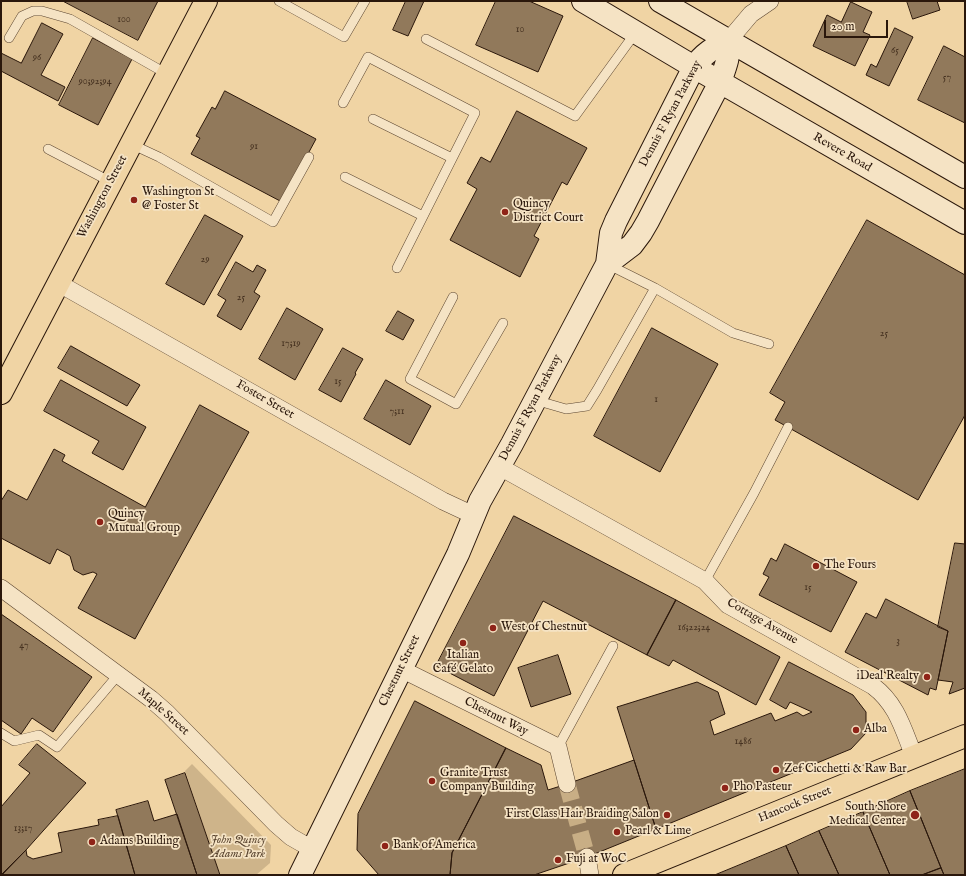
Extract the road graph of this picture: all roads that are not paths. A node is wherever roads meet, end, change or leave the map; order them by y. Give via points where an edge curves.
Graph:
1 (206, 1) edge
2 (279, 1) edge
3 (365, 1) edge
4 (583, 1) edge
5 (660, 1) edge
6 (770, 1) edge
7 (636, 32) junction
8 (8, 38) dead end
9 (426, 39) dead end
10 (729, 40) junction
11 (694, 67) junction
12 (167, 74) junction
13 (720, 82) junction
14 (343, 102) dead end
15 (373, 119) dead end
16 (131, 144) junction
17 (48, 149) dead end
18 (310, 158) dead end
19 (452, 158) junction
20 (345, 177) dead end
21 (965, 177) edge
22 (111, 182) junction
23 (423, 216) junction
24 (965, 223) edge
25 (607, 264) junction
26 (396, 268) dead end
27 (58, 283) junction
28 (655, 288) junction
29 (452, 297) dead end
30 (503, 323) dead end
31 (769, 344) dead end
32 (1, 392) edge
33 (536, 400) junction
34 (788, 427) dead end
35 (500, 467) junction
36 (474, 515) junction
37 (705, 581) junction
38 (1, 588) edge
39 (612, 646) dead end
40 (401, 669) junction
41 (118, 675) junction
42 (1, 733) edge
43 (965, 736) edge
44 (558, 747) junction
45 (914, 756) junction
46 (567, 784) tunnel mouth
47 (312, 849) junction
48 (587, 857) tunnel mouth
49 (300, 875) edge
50 (590, 875) edge
51 (624, 875) edge

1 - 12 main road, Washington Street
2 - 3 lane via 344,37
4 - 7 street, Revere Road
5 - 10 street
6 - 10 street via 751,14
7 - 9 lane via 575,116
7 - 11 street, Revere Road
8 - 12 lane via 22,16 33,11 42,11 70,20
10 - 11 street, Dennis F Ryan Parkway via 708,51
10 - 13 street, Dennis F Ryan Parkway via 728,57
10 - 21 street
11 - 13 street, Revere Road
11 - 25 street, Dennis F Ryan Parkway via 616,221 611,233
12 - 16 main road, Washington Street
13 - 24 street, Revere Road
13 - 25 street, Dennis F Ryan Parkway via 641,233 632,245
14 - 19 lane via 368,57 475,113
15 - 19 lane
16 - 18 lane via 159,157 273,222
16 - 22 main road, Washington Street
17 - 22 lane
19 - 23 lane
20 - 23 lane
22 - 27 main road, Washington Street
23 - 26 lane
25 - 28 lane
25 - 33 street, Dennis F Ryan Parkway
27 - 32 main road, Washington Street
27 - 36 street, Foster Street via 436,497
28 - 31 lane via 733,333
28 - 33 lane via 587,406 566,409
29 - 30 lane via 410,379 456,404
33 - 35 street, Dennis F Ryan Parkway
34 - 37 lane
35 - 36 street, Chestnut Street
35 - 37 street, Cottage Avenue
36 - 40 street, Chestnut Street via 458,554
37 - 45 street, Cottage Avenue via 728,605 862,679 882,693 896,712
38 - 41 street, Maple Street
39 - 44 lane
40 - 44 street, Chestnut Way
40 - 47 street, Chestnut Street
41 - 42 lane via 57,748 39,735 14,741
41 - 47 street, Maple Street via 167,713 276,824 291,837
43 - 45 main road, Hancock Street
44 - 46 street
45 - 51 main road, Hancock Street
47 - 49 street, Chestnut Street
48 - 50 street

